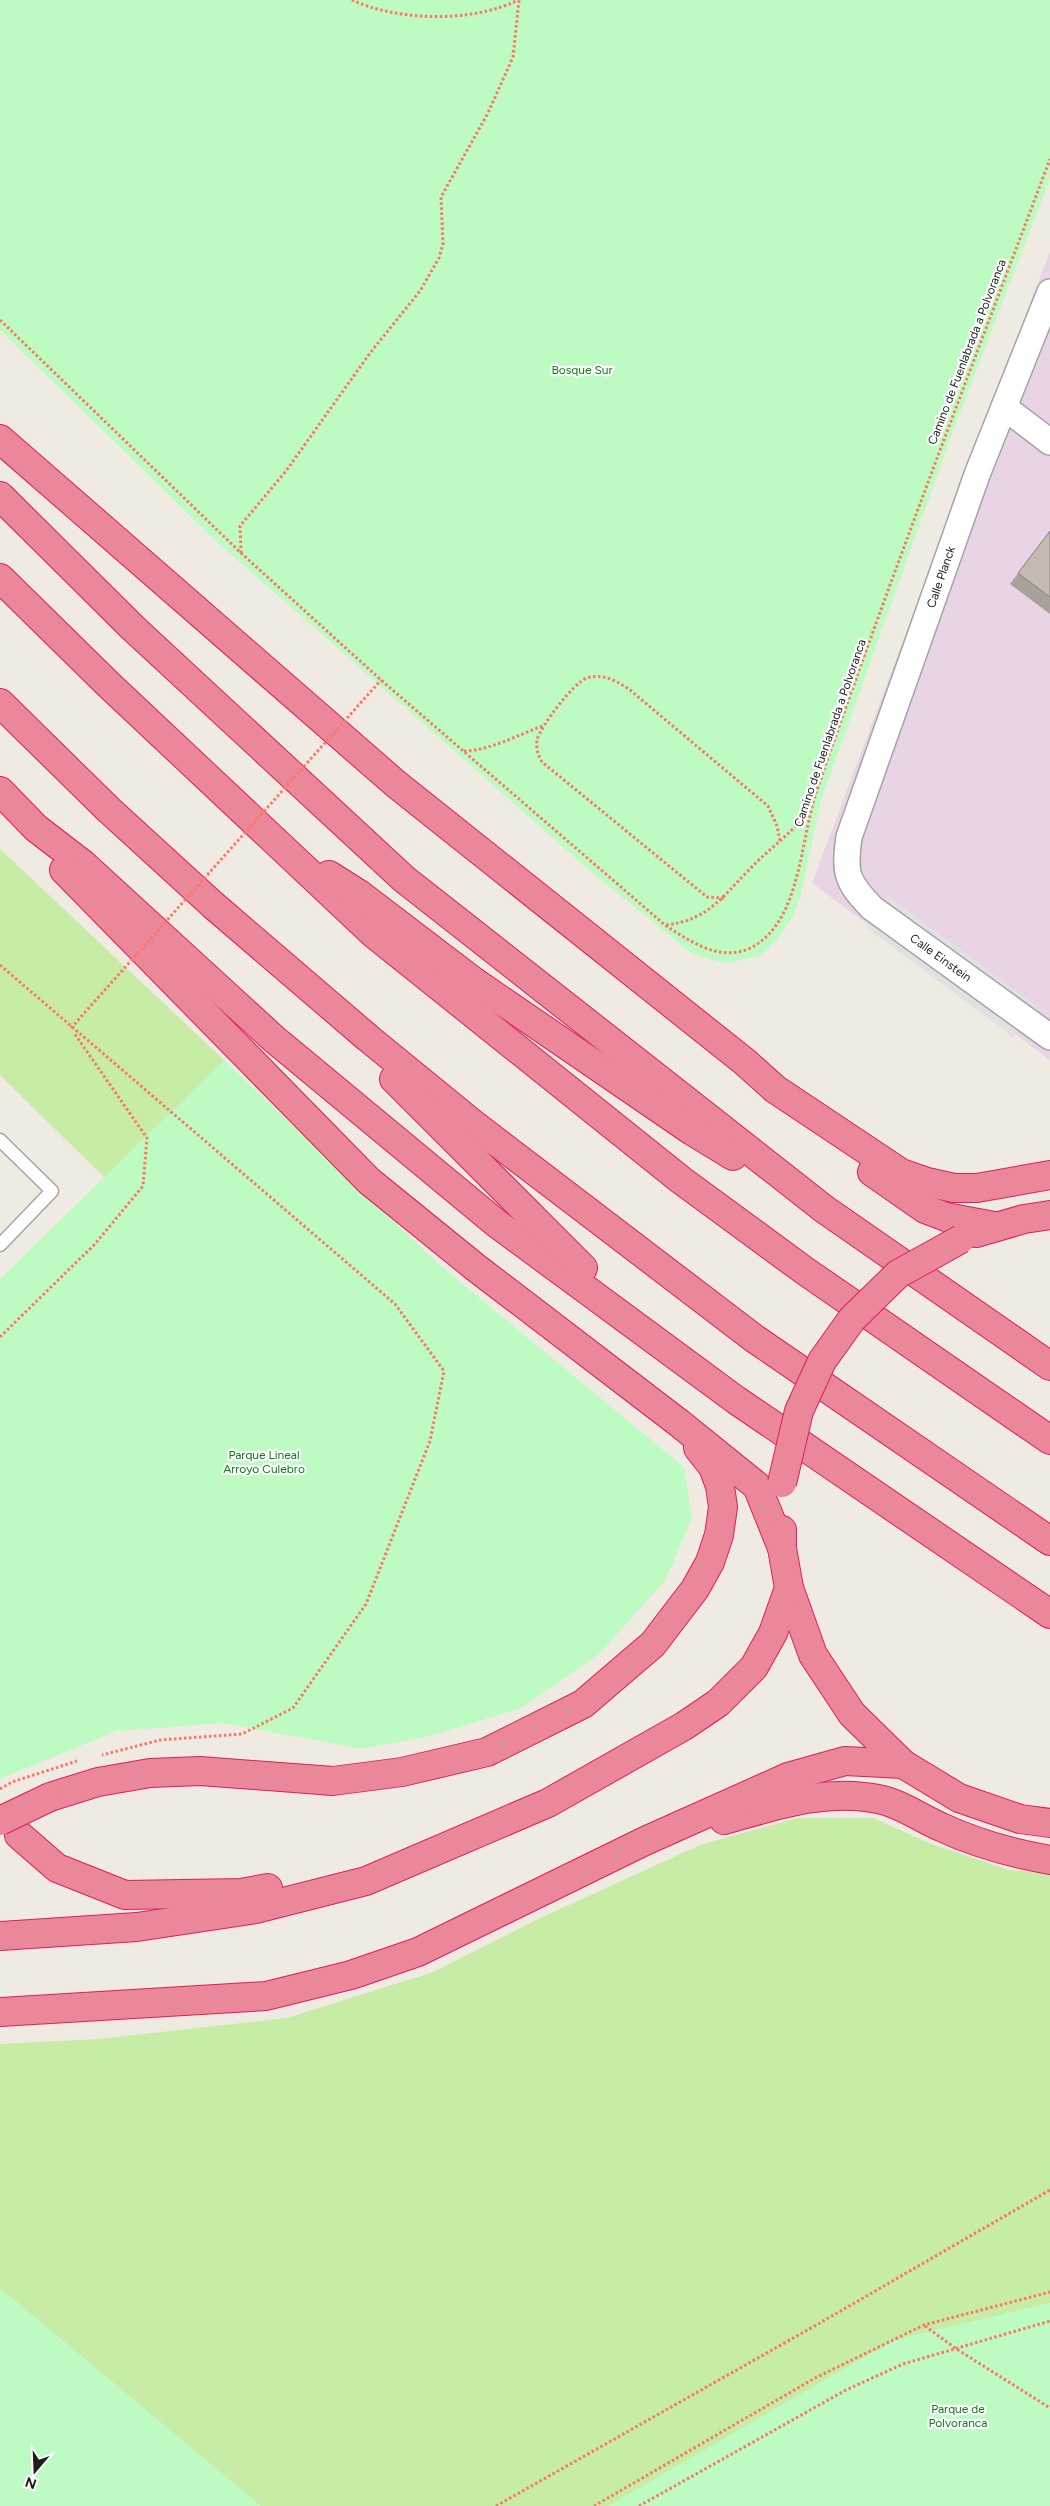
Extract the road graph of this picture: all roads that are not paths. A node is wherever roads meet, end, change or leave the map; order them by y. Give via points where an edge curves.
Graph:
1 (1050, 292) edge
2 (1004, 407) junction
3 (0, 439) edge
4 (1050, 442) edge
5 (0, 496) edge
6 (0, 578) edge
7 (0, 703) edge
8 (0, 791) edge
9 (36, 828) junction
10 (281, 846) junction
11 (845, 865) joint
12 (1050, 1037) edge
13 (368, 1038) junction
14 (774, 1089) junction
15 (0, 1140) edge
16 (1050, 1176) edge
17 (824, 1209) junction
18 (1050, 1215) edge
19 (994, 1226) junction
20 (0, 1245) edge
21 (1050, 1366) edge
22 (736, 1400) junction
23 (679, 1423) junction
24 (1050, 1440) edge
25 (1050, 1541) edge
26 (782, 1548) junction
27 (789, 1588) junction
28 (1050, 1614) edge
29 (903, 1764) junction
30 (1050, 1823) edge
31 (10, 1828) edge
32 (645, 1841) junction
33 (438, 1849) junction
34 (1050, 1860) edge
35 (0, 1936) edge
36 (0, 2012) edge

1 - 2 street, Calle Planck
2 - 4 street
2 - 11 street, Calle Planck via 849,837
3 - 14 highway via 396,784 745,1062
5 - 17 highway via 133,628 404,879
6 - 10 highway
7 - 13 highway via 109,810 199,892
8 - 9 highway
9 - 22 highway via 84,865 274,1039 496,1223
9 - 23 highway via 57,862 370,1181 475,1268
10 - 17 highway via 359,894 473,981 692,1132
10 - 24 highway via 374,934 681,1180 813,1277
11 - 12 street, Calle Einstein via 855,889 872,908
13 - 22 highway via 392,1077 568,1255
13 - 25 highway via 477,1127 755,1339
14 - 16 highway via 901,1173 927,1182 954,1188 976,1188
14 - 19 highway via 853,1157 912,1201 946,1217
15 - 20 lane via 52,1191
17 - 21 highway
18 - 19 highway
19 - 26 highway, bridge via 960,1239 898,1274 852,1320 822,1361 799,1411 782,1483
22 - 28 highway
23 - 26 highway via 757,1486
23 - 31 highway, bridge via 713,1467 720,1486 723,1508 710,1562 695,1589 653,1644 583,1704 487,1752 402,1772 333,1781 200,1770 150,1773 98,1782 50,1797
26 - 27 highway
27 - 29 highway via 813,1655 852,1714
27 - 33 highway via 773,1633 754,1667 718,1703 684,1726 548,1803
29 - 30 highway via 959,1798 1020,1819
29 - 32 highway via 845,1761 788,1777
31 - 33 highway via 57,1868 125,1895 241,1893
32 - 34 highway via 816,1796 859,1796 897,1805 983,1845
32 - 36 highway via 418,1952 351,1975 266,1996
33 - 35 highway via 366,1881 256,1909 137,1927

